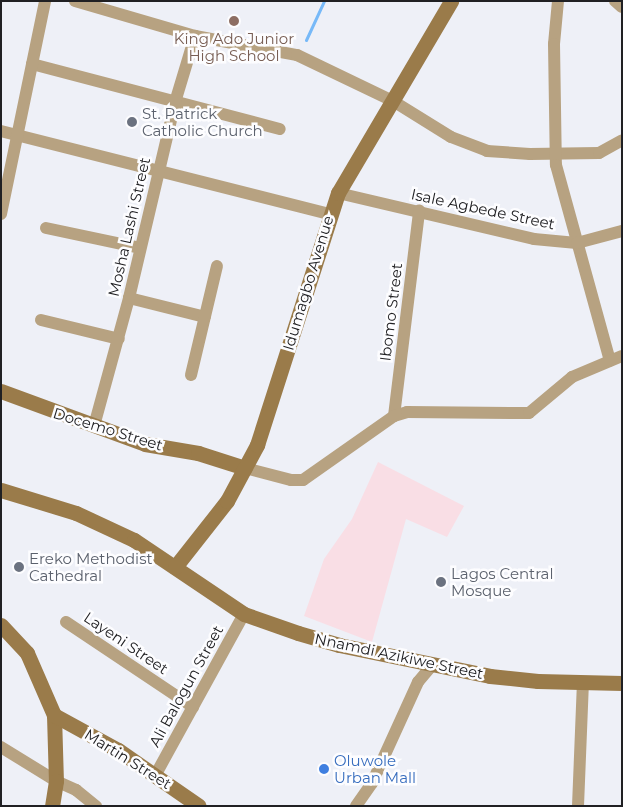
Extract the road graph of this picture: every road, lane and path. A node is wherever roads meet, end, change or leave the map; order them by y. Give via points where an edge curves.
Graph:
1 (45, 1) edge
2 (75, 1) edge
3 (451, 1) edge
4 (558, 1) edge
5 (615, 1) edge
6 (622, 7) edge
7 (195, 36) junction
8 (32, 64) junction
9 (176, 99) junction
10 (393, 101) junction
11 (280, 129) dead end
12 (1, 131) edge
13 (16, 135) junction
14 (622, 140) edge
15 (555, 154) junction
16 (159, 171) junction
17 (338, 193) junction
18 (419, 211) junction
19 (1, 214) edge
20 (329, 214) junction
21 (46, 228) dead end
22 (622, 231) edge
23 (577, 244) junction
24 (140, 248) junction
25 (217, 266) dead end
26 (129, 298) junction
27 (205, 318) junction
28 (41, 320) dead end
29 (119, 339) junction
30 (616, 358) edge
31 (191, 375) dead end
32 (1, 391) edge
33 (394, 416) junction
34 (94, 426) junction
35 (245, 468) junction
36 (1, 490) edge
37 (174, 567) junction
38 (244, 614) junction
39 (66, 622) dead end
40 (1, 625) edge
41 (434, 664) junction
42 (583, 682) junction
43 (622, 683) edge
44 (193, 707) junction
45 (54, 715) junction
46 (1, 747) edge
47 (156, 774) junction
48 (56, 781) junction
49 (52, 806) edge
50 (96, 806) edge
51 (199, 806) edge
52 (356, 806) edge
53 (578, 806) edge

1 - 8 street
2 - 7 street
3 - 10 main road, Idumagbo Avenue
4 - 15 street via 554,44
5 - 6 street
7 - 9 street, Mosha Lashi Street
7 - 10 street via 297,55
8 - 9 street
8 - 13 street
9 - 11 street
9 - 16 street, Mosha Lashi Street
10 - 15 street via 451,137 488,150
10 - 17 main road, Idumagbo Avenue
12 - 13 street
13 - 16 street
13 - 19 street
14 - 15 street via 599,153
15 - 23 street
16 - 20 street
16 - 24 street, Mosha Lashi Street
17 - 18 street, Isale Agbede Street
17 - 20 main road, Idumagbo Avenue
18 - 23 street, Isale Agbede Street via 534,239
18 - 33 street, Ibomo Street
20 - 35 main road, Idumagbo Avenue via 257,446
21 - 24 street
22 - 23 street, Isale Agbede Street
23 - 30 street
24 - 26 street, Mosha Lashi Street
25 - 27 street
26 - 27 street
26 - 29 street, Mosha Lashi Street
27 - 31 street
28 - 29 street
29 - 34 street, Mosha Lashi Street
30 - 33 street via 572,377 529,412 407,412
32 - 34 main road, Docemo Street
33 - 35 street via 303,480
34 - 35 main road, Docemo Street via 145,444 198,453
35 - 37 main road, Idumagbo Avenue via 227,501
36 - 37 main road, Nnamdi Azikiwe Street via 76,513 134,540
37 - 38 main road, Nnamdi Azikiwe Street
38 - 41 main road, Nnamdi Azikiwe Street via 339,645
38 - 44 street, Ali Balogun Street
39 - 44 street, Layeni Street
40 - 45 main road via 27,653
41 - 42 main road, Nnamdi Azikiwe Street via 490,676
41 - 52 street via 418,682 372,783
42 - 43 main road, Nnamdi Azikiwe Street
42 - 53 street
44 - 47 street, Ali Balogun Street
45 - 47 main road, Martin Street
45 - 48 main road
46 - 48 street
47 - 51 main road, Martin Street
48 - 49 main road
48 - 50 street via 76,790

